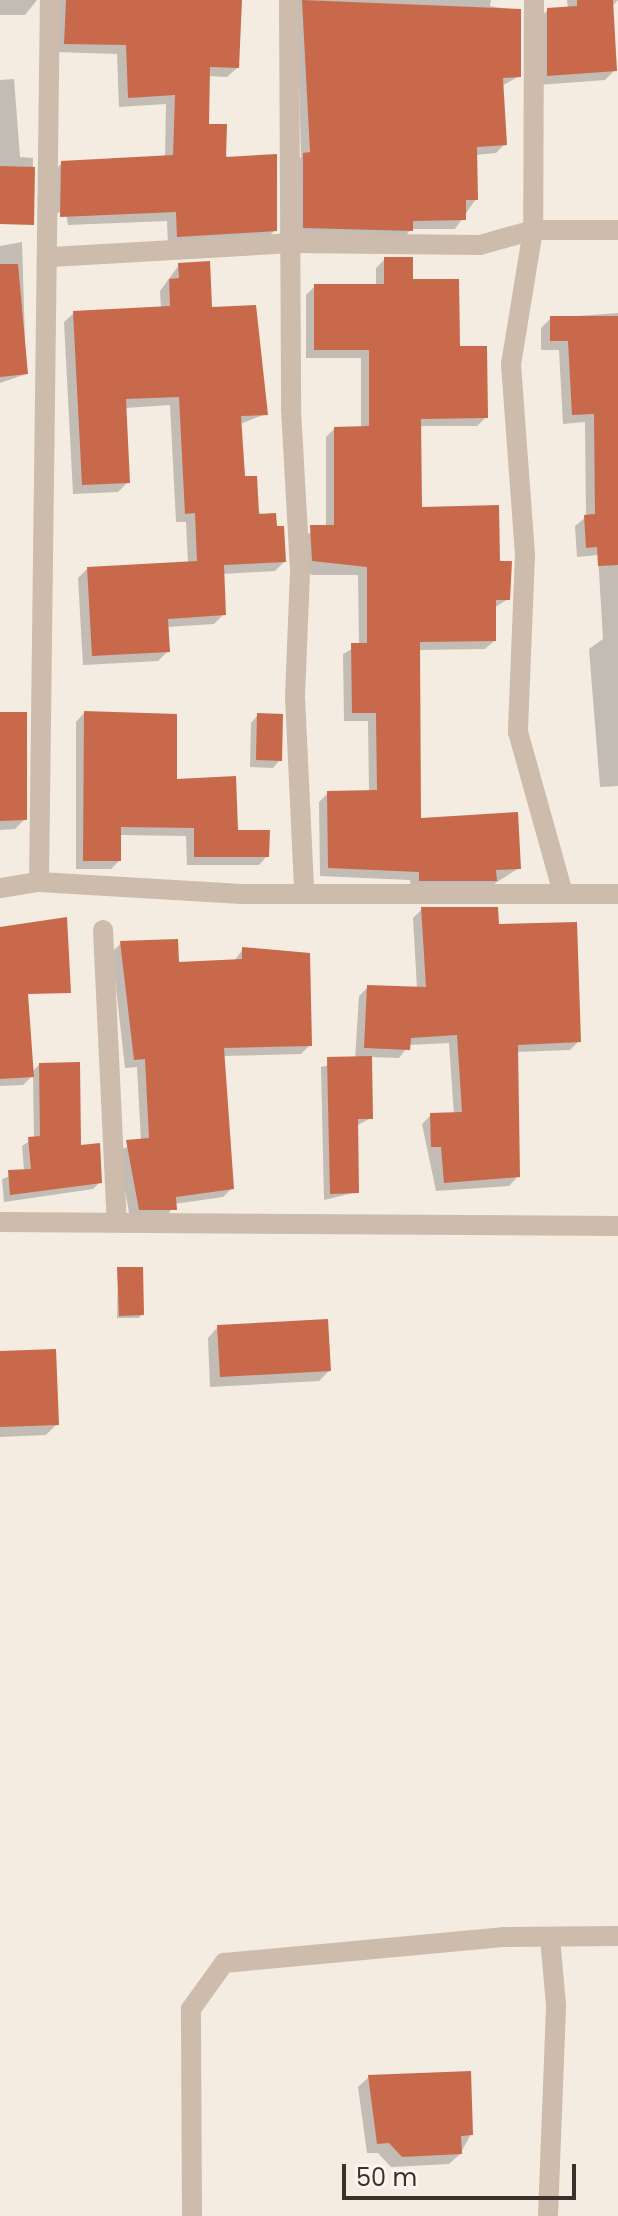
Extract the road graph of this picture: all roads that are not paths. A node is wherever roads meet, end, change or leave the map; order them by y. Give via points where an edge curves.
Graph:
1 (50, 0) edge
2 (289, 0) edge
3 (534, 0) edge
4 (533, 230) junction
5 (618, 230) edge
6 (292, 243) junction
7 (51, 257) junction
8 (39, 882) junction
9 (0, 888) edge
10 (304, 889) junction
11 (563, 893) junction
12 (618, 894) edge
13 (103, 930) dead end
14 (0, 1222) edge
15 (117, 1222) junction
16 (618, 1226) edge
17 (618, 1936) edge
18 (550, 1938) junction
19 (192, 2216) edge
20 (548, 2216) edge

1 - 7 street
2 - 6 street
3 - 4 street
4 - 5 street
4 - 6 street via 480,245
4 - 11 street via 511,364 525,555 518,732
6 - 7 street
6 - 10 street via 300,572 295,697
7 - 8 street
8 - 9 street
8 - 10 street via 242,894
10 - 11 street
11 - 12 street
13 - 15 street
14 - 15 street
15 - 16 street
17 - 18 street
18 - 19 street via 224,1963 191,2009
18 - 20 street via 556,2005

